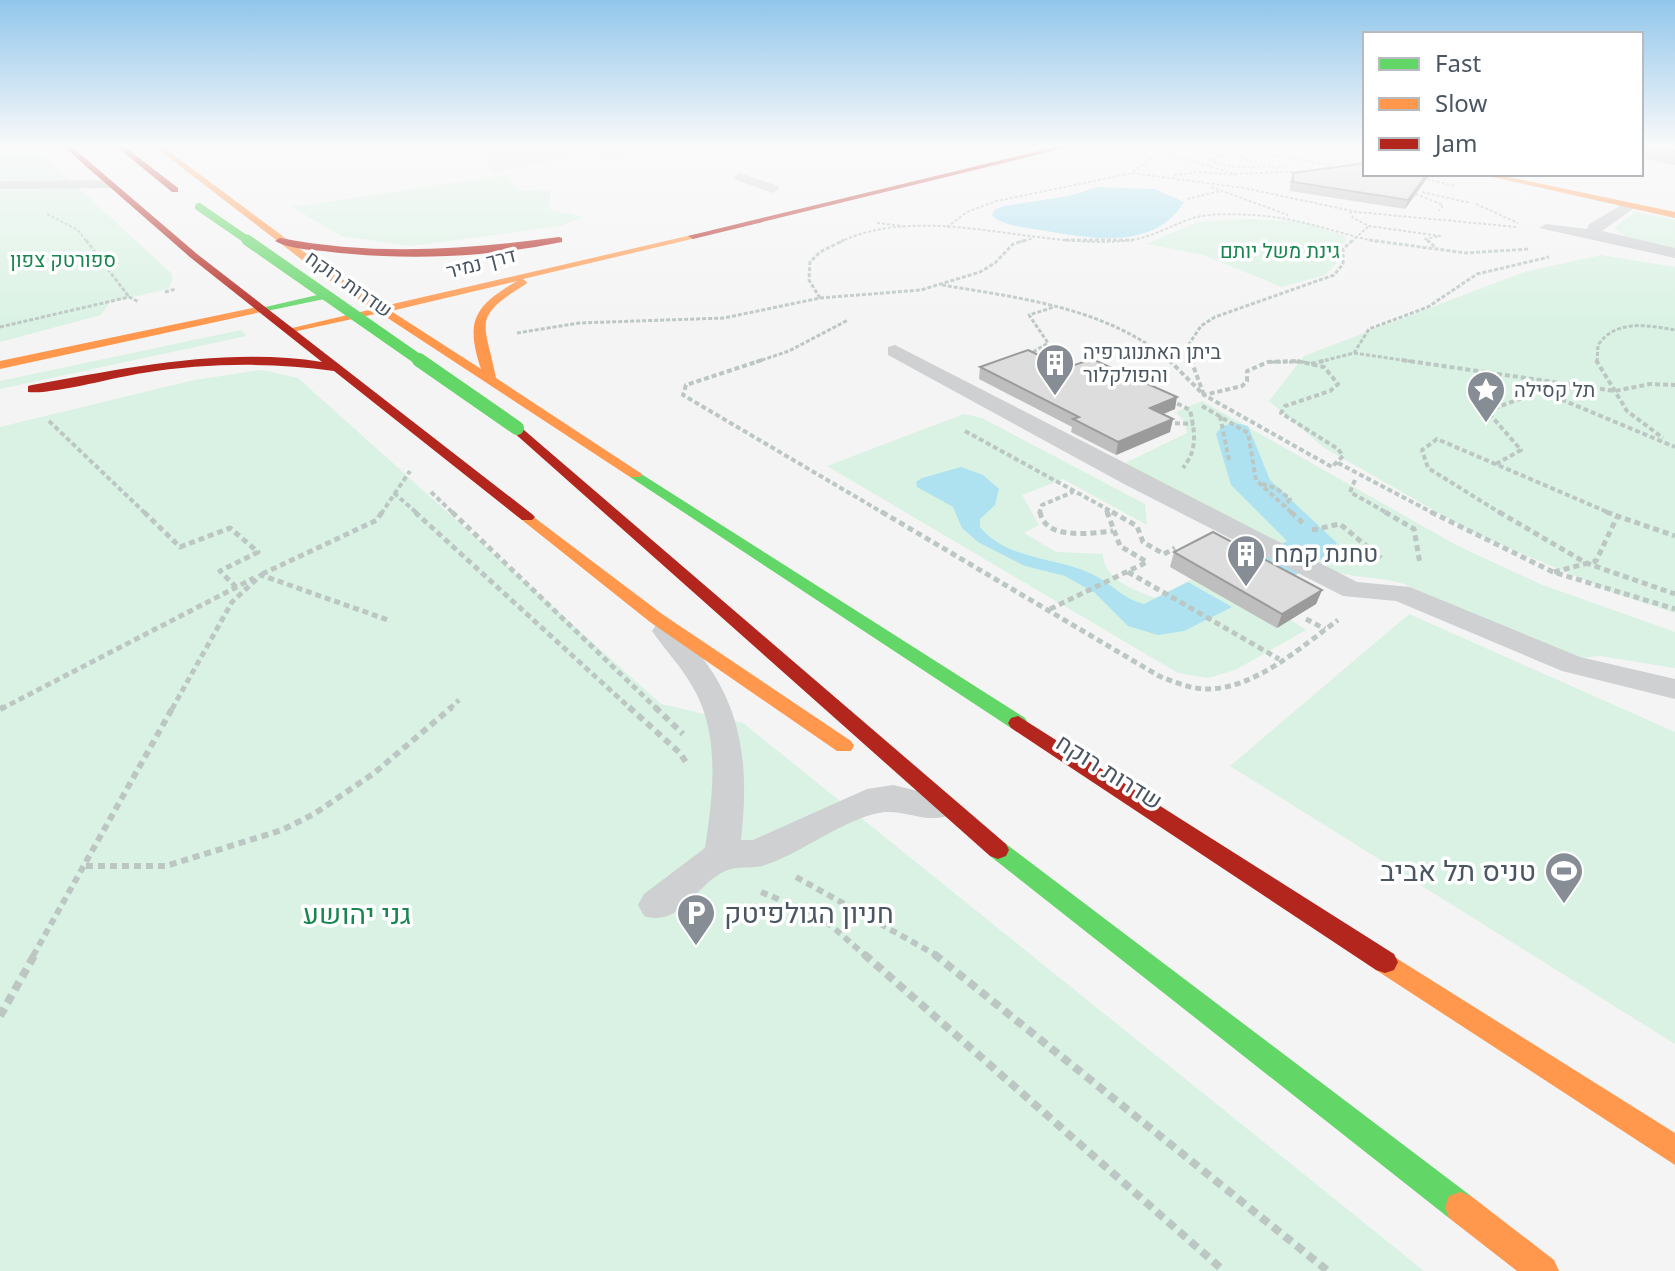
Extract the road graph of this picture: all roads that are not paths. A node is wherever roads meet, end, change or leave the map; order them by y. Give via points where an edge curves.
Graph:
1 (135, 206) edge
2 (198, 206) edge
3 (235, 206) edge
4 (815, 206) edge
5 (1630, 206) edge
6 (1632, 206) edge
7 (1675, 215) edge
8 (1546, 228) road end
9 (1596, 234) junction
10 (280, 241) junction
11 (1675, 253) edge
12 (194, 256) junction
13 (541, 271) junction
14 (421, 274) dead end
15 (194, 284) dead end
16 (378, 284) dead end
17 (354, 289) junction
18 (262, 309) junction
19 (386, 309) junction
20 (146, 315) dead end
21 (292, 331) junction
22 (895, 351) dead end
23 (7, 363) edge
24 (343, 370) junction
25 (490, 377) junction
26 (32, 389) junction
27 (11, 394) dead end
28 (517, 428) junction
29 (612, 487) dead end
30 (656, 618) junction
31 (867, 648) dead end
32 (1675, 689) edge
33 (935, 807) junction
34 (722, 855) junction
35 (1016, 866) junction
36 (657, 905) dead end
37 (1675, 1153) edge
38 (1543, 1271) edge

1 - 12 main road
2 - 28 main road, שדרות רוקח, bridge
3 - 10 main road
4 - 13 main road, דרך נמיר
5 - 9 lane via 1594,227
6 - 7 main road
8 - 9 lane
9 - 11 lane
10 - 14 main road, דרך נמיר via 320,252 407,257 567,238
10 - 17 main road
12 - 15 main road
12 - 18 main road
13 - 19 main road, דרך נמיר
13 - 25 main road via 481,307 475,326
16 - 17 main road
17 - 18 main road
17 - 19 main road
18 - 21 main road
18 - 23 main road
19 - 21 main road, דרך נמיר
19 - 25 main road
20 - 23 main road
21 - 24 main road
21 - 26 main road, דרך נמיר
22 - 32 lane via 1352,590 1401,593 1572,664
24 - 26 main road via 292,359 241,359
24 - 30 main road
25 - 37 main road
26 - 27 main road, דרך נמיר
28 - 29 main road, שדרות רוקח
28 - 35 main road, שדרות רוקח
30 - 33 main road
30 - 34 lane via 716,703 729,764
31 - 37 main road, שדרות רוקח
33 - 34 lane via 893,798 867,802 757,854
33 - 35 main road
34 - 36 lane
35 - 38 main road, שדרות רוקח

